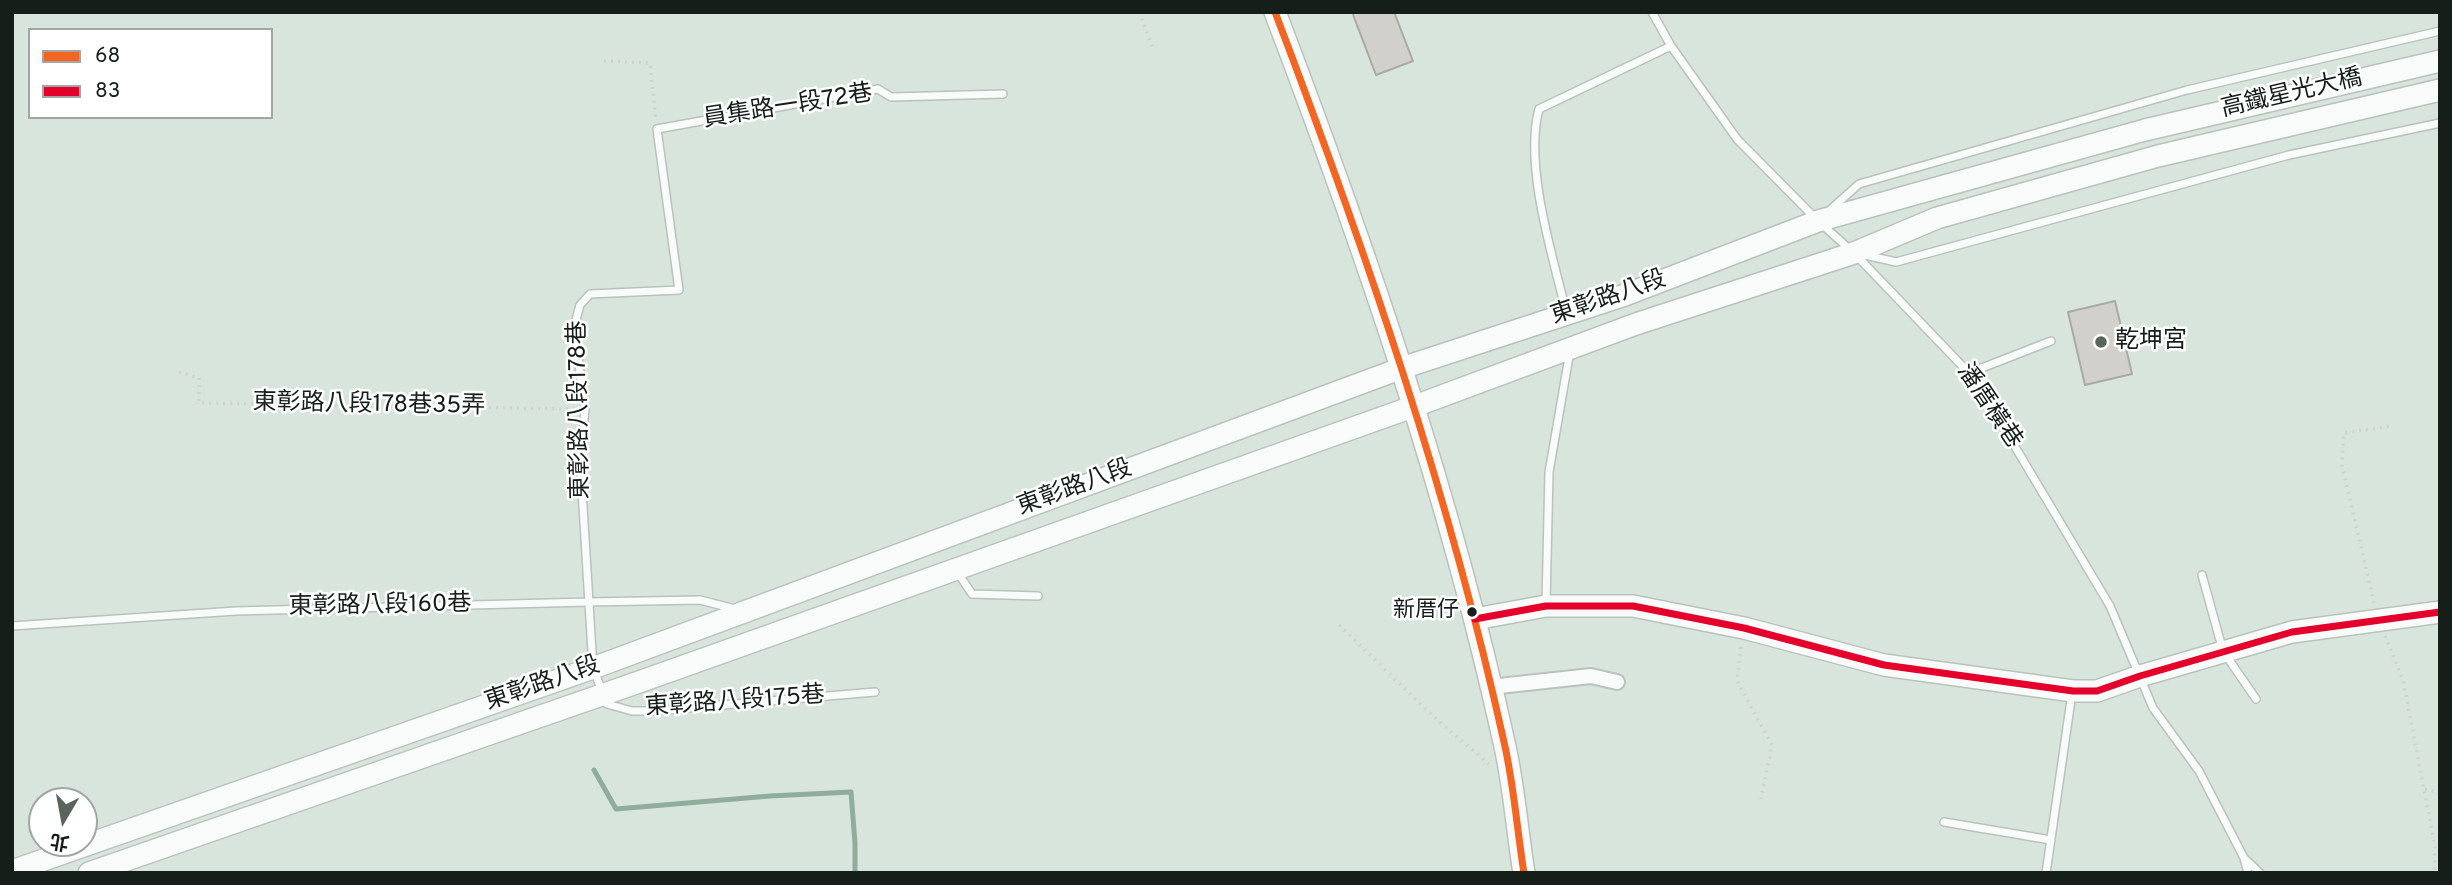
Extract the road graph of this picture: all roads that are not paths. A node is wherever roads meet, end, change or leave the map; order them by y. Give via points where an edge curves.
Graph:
1 (1275, 12) edge
2 (1652, 12) edge
3 (2440, 31) edge
4 (1671, 46) junction
5 (2440, 61) edge
6 (2440, 90) edge
7 (1003, 94) dead end
8 (2440, 123) edge
9 (657, 129) joint
10 (2145, 130) joint
11 (2158, 156) joint
12 (1818, 221) junction
13 (1854, 253) junction
14 (1567, 314) junction
15 (2051, 341) dead end
16 (1570, 350) junction
17 (1402, 368) junction
18 (1969, 373) junction
19 (1415, 406) junction
20 (956, 570) junction
21 (2202, 575) dead end
22 (1038, 596) dead end
23 (588, 602) junction
24 (1546, 606) junction
25 (746, 612) junction
26 (2440, 612) edge
27 (1475, 619) junction
28 (12, 626) edge
29 (2223, 651) junction
30 (593, 668) junction
31 (2140, 676) junction
32 (1617, 682) dead end
33 (1490, 687) junction
34 (2073, 691) junction
35 (875, 692) dead end
36 (602, 694) junction
37 (2256, 699) dead end
38 (1944, 822) dead end
39 (2051, 840) junction
40 (2244, 858) junction
41 (12, 871) edge
42 (89, 873) edge
43 (1524, 873) edge
44 (2046, 873) edge
45 (2248, 873) edge
46 (2260, 873) edge

1 - 17 street
2 - 4 lane, 潘厝橫巷
3 - 12 lane via 2187,90 1859,184
4 - 12 lane, 潘厝橫巷 via 1737,139
4 - 14 lane via 1539,109 1534,154
5 - 10 street, 高鐵星光大橋
6 - 11 street, 高鐵星光大橋
7 - 9 lane, 員集路一段72巷 via 891,97 878,89
8 - 13 lane via 2289,155 1896,262
9 - 23 lane, 東彰路八段178巷 via 679,290 590,294 580,305 574,327 585,410 580,458
10 - 12 street, 東彰路八段
11 - 13 street, 東彰路八段 via 1937,218
12 - 13 lane, 潘厝橫巷
12 - 14 street, 東彰路八段
13 - 16 street, 東彰路八段
13 - 18 lane, 潘厝橫巷
14 - 17 street, 東彰路八段
15 - 18 lane
16 - 19 street, 東彰路八段
16 - 24 lane via 1549,472
17 - 19 street
17 - 25 street, 東彰路八段
18 - 31 lane, 潘厝橫巷 via 2110,607
19 - 20 street, 東彰路八段
19 - 27 street
20 - 22 lane via 972,594
20 - 36 street, 東彰路八段
21 - 29 lane
23 - 25 lane, 東彰路八段160巷 via 700,600
23 - 28 lane, 東彰路八段160巷 via 236,611
23 - 30 lane, 東彰路八段178巷
24 - 27 street
24 - 34 street via 1633,606 1744,628 1884,665
25 - 30 street, 東彰路八段
26 - 29 street via 2292,632
27 - 33 street
29 - 31 street
29 - 37 lane
30 - 36 lane, 東彰路八段178巷
30 - 41 street, 東彰路八段
31 - 34 street via 2097,691
31 - 40 lane, 潘厝橫巷 via 2153,708 2199,771
32 - 33 street via 1591,676
33 - 43 street via 1505,744
34 - 39 lane
35 - 36 lane, 東彰路八段175巷 via 652,711 607,704
36 - 42 street, 東彰路八段
38 - 39 lane
39 - 44 lane
40 - 45 lane, 潘厝橫巷
40 - 46 lane, 潘厝橫巷

